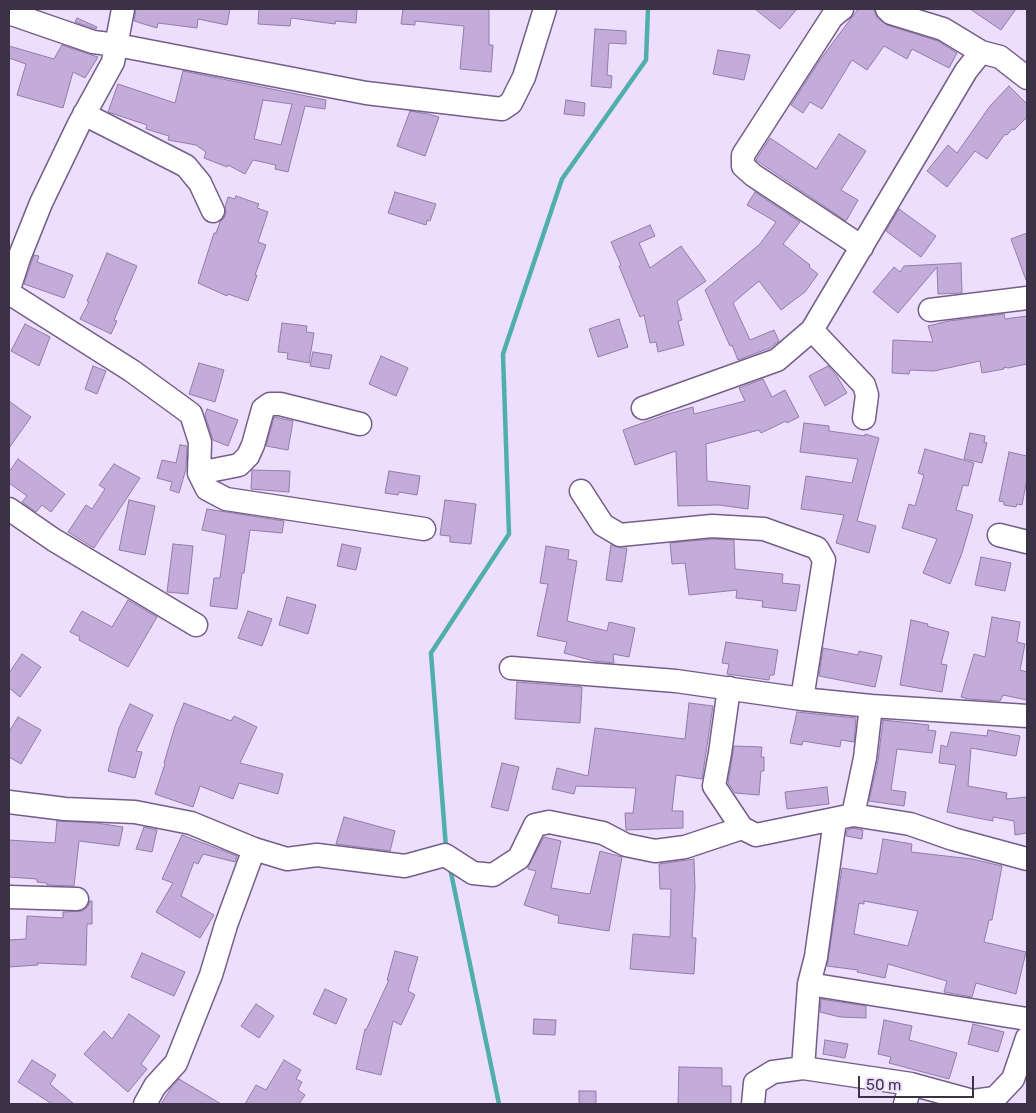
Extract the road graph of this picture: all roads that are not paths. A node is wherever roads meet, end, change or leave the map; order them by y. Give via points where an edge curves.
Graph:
1 (122, 9) edge
2 (545, 9) edge
3 (842, 9) edge
4 (887, 9) edge
5 (9, 13) edge
6 (117, 45) junction
7 (981, 52) junction
8 (1027, 78) edge
9 (84, 114) junction
10 (213, 211) dead end
11 (862, 247) junction
12 (14, 257) edge
13 (9, 291) edge
14 (1027, 298) edge
15 (930, 310) dead end
16 (812, 330) junction
17 (643, 408) dead end
18 (864, 418) dead end
19 (360, 424) dead end
20 (199, 473) junction
21 (582, 490) dead end
22 (9, 509) edge
23 (424, 529) dead end
24 (1000, 535) dead end
25 (1027, 542) edge
26 (196, 625) dead end
27 (511, 668) dead end
28 (729, 688) junction
29 (802, 698) junction
30 (871, 706) junction
31 (1027, 716) edge
32 (9, 802) edge
33 (844, 818) junction
34 (742, 828) junction
35 (254, 850) junction
36 (1027, 859) edge
37 (9, 898) edge
38 (77, 899) dead end
39 (808, 984) junction
40 (1027, 1019) edge
41 (1027, 1038) edge
42 (803, 1068) junction
43 (908, 1094) edge
44 (999, 1101) edge
45 (145, 1104) edge
46 (753, 1104) edge

1 - 6 street
2 - 6 street via 524,77 511,103 502,109 366,94
3 - 11 street via 832,17 743,155 743,166
4 - 7 street via 943,29
5 - 6 street via 93,42
6 - 9 street via 113,62
7 - 8 street via 1000,56
7 - 11 street via 966,71
9 - 10 street via 186,166 200,183
9 - 12 street
11 - 16 street
12 - 13 street
13 - 20 street via 132,371 191,414 200,442
14 - 15 street
16 - 17 street via 777,360
16 - 18 street via 864,385 867,395
19 - 20 street via 270,404 263,409 253,445 239,465
20 - 23 street via 207,489 226,499
21 - 29 street via 602,525 620,535 712,526 764,529 817,548 824,560
22 - 26 street via 54,540
24 - 25 street
27 - 28 street
28 - 29 street
28 - 34 street via 714,786
29 - 30 street
30 - 31 street
30 - 33 street via 865,758
32 - 35 street via 65,809 135,812 191,823
33 - 34 street via 756,835
33 - 36 street via 910,824
33 - 39 street
34 - 35 street via 685,847 655,851 626,845 604,834 550,822 535,825 519,858 493,875 473,873 445,855 405,866 317,855 287,859
35 - 45 street via 211,975 176,1063 155,1086
37 - 38 street
39 - 40 street
39 - 42 street
41 - 44 street via 1013,1079
42 - 43 street
42 - 46 street via 773,1072 754,1083
43 - 44 street

